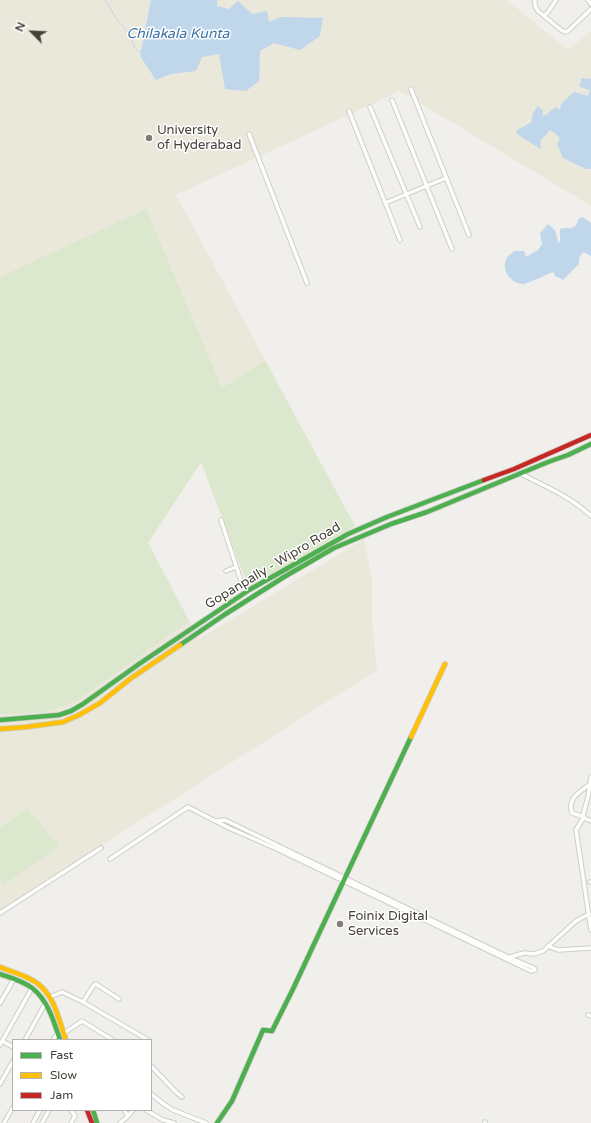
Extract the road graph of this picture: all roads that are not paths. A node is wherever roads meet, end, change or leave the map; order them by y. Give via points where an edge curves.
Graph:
1 (535, 0) edge
2 (556, 0) edge
3 (588, 0) edge
4 (591, 4) edge
5 (591, 9) edge
6 (544, 16) junction
7 (411, 89) dead end
8 (392, 100) dead end
9 (370, 107) dead end
10 (349, 111) dead end
11 (249, 134) dead end
12 (446, 178) junction
13 (426, 186) junction
14 (406, 194) junction
15 (385, 203) junction
16 (420, 227) dead end
17 (469, 235) dead end
18 (400, 240) dead end
19 (452, 249) dead end
20 (307, 283) dead end
21 (591, 435) edge
22 (591, 444) edge
23 (521, 474) junction
24 (591, 516) edge
25 (221, 520) dead end
26 (339, 539) junction
27 (342, 546) junction
28 (236, 567) junction
29 (226, 571) dead end
30 (245, 593) junction
31 (445, 664) dead end
32 (116, 680) junction
33 (121, 687) junction
34 (0, 720) edge
35 (0, 729) edge
36 (591, 777) edge
37 (590, 784) junction
38 (584, 817) junction
39 (591, 821) edge
40 (101, 848) dead end
41 (110, 859) dead end
42 (345, 880) junction
43 (0, 913) edge
44 (589, 914) junction
45 (591, 930) edge
46 (548, 946) junction
47 (591, 948) edge
48 (508, 957) junction
49 (0, 967) edge
50 (0, 974) edge
51 (14, 979) junction
52 (32, 988) junction
53 (50, 997) junction
54 (120, 999) dead end
55 (83, 1002) junction
56 (0, 1003) edge
57 (45, 1004) junction
58 (58, 1033) junction
59 (64, 1033) junction
60 (26, 1039) edge
61 (54, 1039) edge
62 (60, 1039) edge
63 (66, 1039) edge
64 (111, 1039) edge
65 (146, 1039) edge
66 (1, 1043) edge
67 (12, 1047) edge
68 (12, 1063) edge
69 (152, 1067) edge
70 (0, 1084) edge
71 (152, 1095) edge
72 (182, 1097) dead end
73 (12, 1109) edge
74 (39, 1111) edge
75 (48, 1111) edge
76 (72, 1111) edge
77 (87, 1111) edge
78 (92, 1111) edge
79 (124, 1111) edge
80 (132, 1111) edge
81 (148, 1111) edge
82 (126, 1118) junction
83 (4, 1123) edge
84 (32, 1123) edge
85 (42, 1123) edge
86 (71, 1123) edge
87 (92, 1123) edge
88 (97, 1123) edge
89 (120, 1123) edge
90 (129, 1123) edge
91 (174, 1123) edge
92 (206, 1123) edge
93 (217, 1123) edge

1 - 6 street via 535,7
2 - 6 street
3 - 4 street
5 - 6 street via 565,32
7 - 12 street
8 - 13 street
9 - 14 street
10 - 15 street
11 - 20 street
12 - 13 street
12 - 17 street
13 - 14 street
13 - 19 street
14 - 15 street
14 - 16 street
15 - 18 street
21 - 26 main road, Gopanpally - Wipro Road via 514,469 387,517
22 - 23 main road, Gopanpally - Wipro Road
23 - 24 street via 574,502
23 - 27 main road, Gopanpally - Wipro Road via 391,524
25 - 28 street
26 - 27 main road
26 - 30 main road, Gopanpally - Wipro Road
27 - 33 main road, Gopanpally - Wipro Road via 334,548 245,602
28 - 29 street
28 - 30 street
30 - 32 main road, Gopanpally - Wipro Road
31 - 42 main road
32 - 33 main road
32 - 34 main road, Gopanpally - Wipro Road via 71,711 59,715
33 - 35 main road, Gopanpally - Wipro Road via 90,709 63,722
36 - 37 street
37 - 38 street
37 - 38 street via 572,799 570,804 572,813
38 - 39 street
38 - 44 street via 576,830
40 - 43 street
41 - 42 street via 188,807
42 - 48 street
42 - 48 street via 531,971 535,970
42 - 93 main road via 272,1031 263,1030 232,1101
44 - 45 street
44 - 46 street via 576,921
46 - 47 street via 558,950
46 - 48 street via 534,954
49 - 53 main road via 37,984
50 - 51 main road
51 - 52 main road
51 - 56 street
52 - 57 main road via 39,993
52 - 66 street
53 - 55 street via 62,992
53 - 59 main road
54 - 55 street via 96,984
55 - 65 street
57 - 58 main road
57 - 60 street
58 - 61 street
58 - 62 main road
59 - 63 main road
59 - 64 street via 82,1021
66 - 67 street
68 - 70 street
69 - 72 street
71 - 92 street via 173,1110
73 - 83 street
74 - 84 street
75 - 85 street
76 - 86 street via 75,1116
77 - 87 main road
78 - 88 main road
79 - 82 street
80 - 82 street
81 - 91 street
82 - 89 street
82 - 90 street

